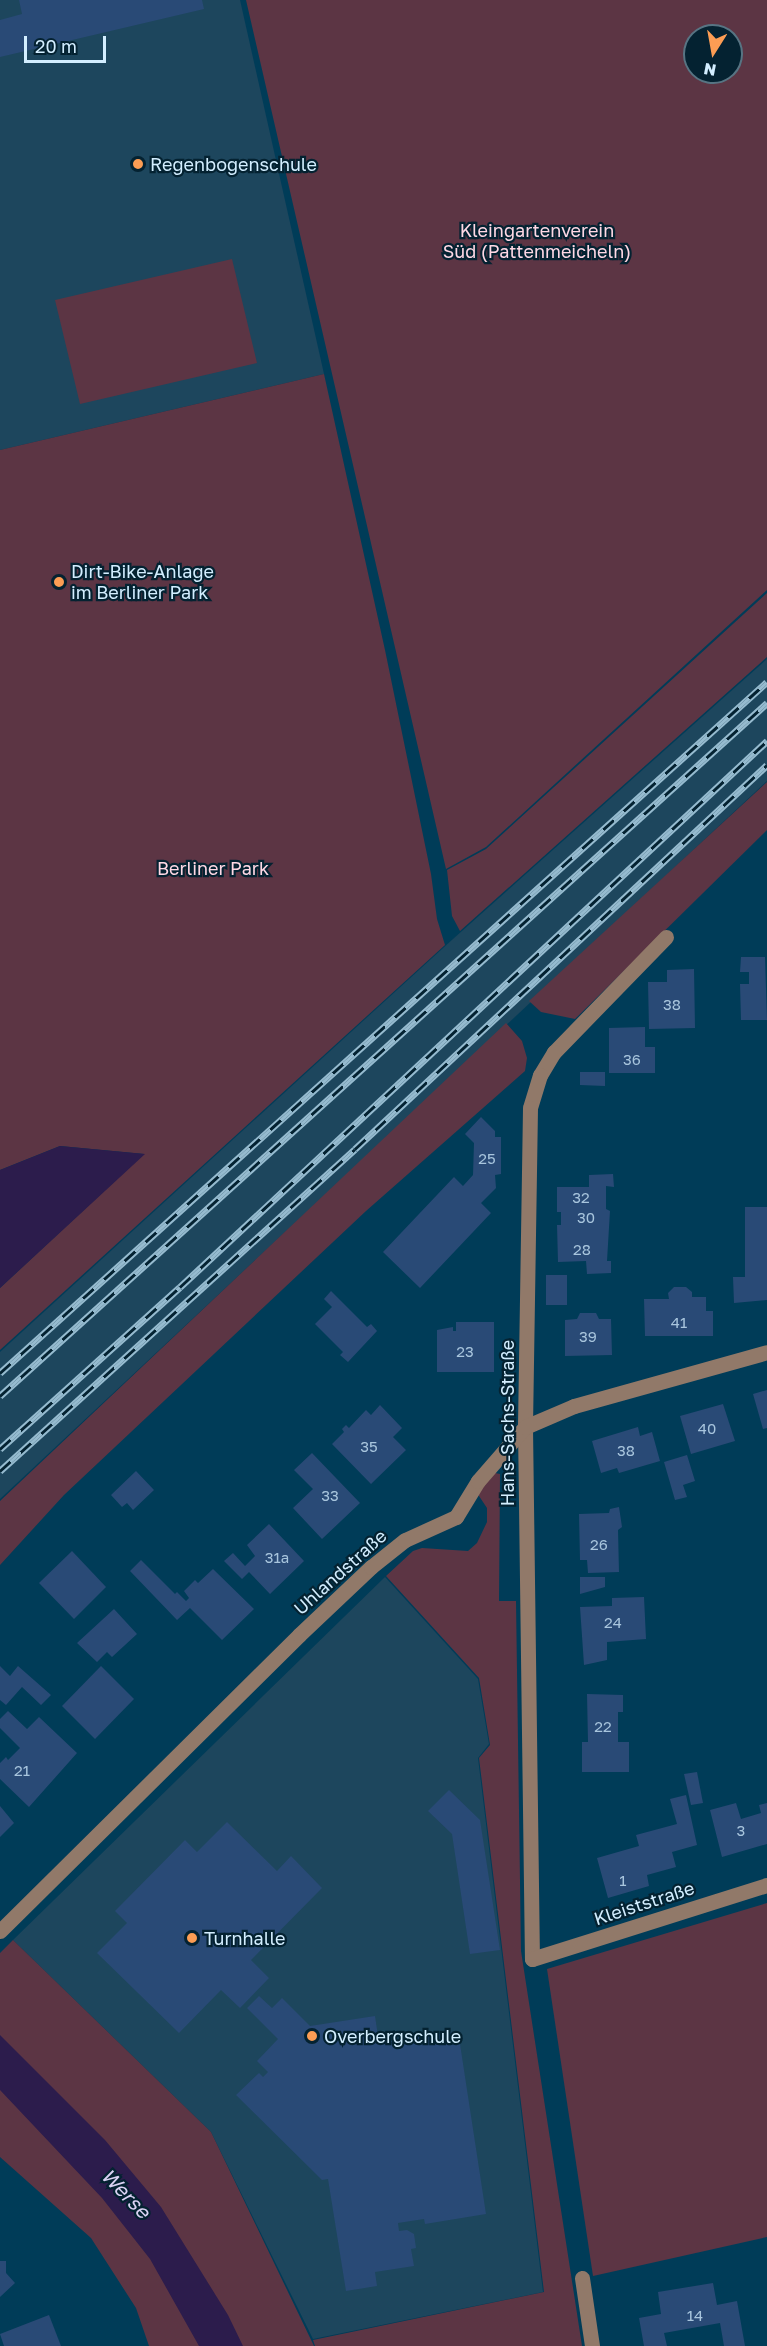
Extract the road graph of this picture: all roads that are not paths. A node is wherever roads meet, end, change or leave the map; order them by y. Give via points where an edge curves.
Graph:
1 (666, 937) dead end
2 (767, 1352) edge
3 (525, 1427) junction
4 (767, 1885) edge
5 (0, 1931) edge
6 (532, 1959) joint
7 (582, 2278) dead end
8 (592, 2346) edge

1 - 3 street, Hans-Sachs-Straße via 554,1052 540,1075 530,1108
2 - 3 street, Uhlandstraße via 574,1406
3 - 5 street, Uhlandstraße via 478,1481 456,1517 405,1540 371,1567
3 - 6 street, Hans-Sachs-Straße
4 - 6 street, Kleiststraße
7 - 8 street

